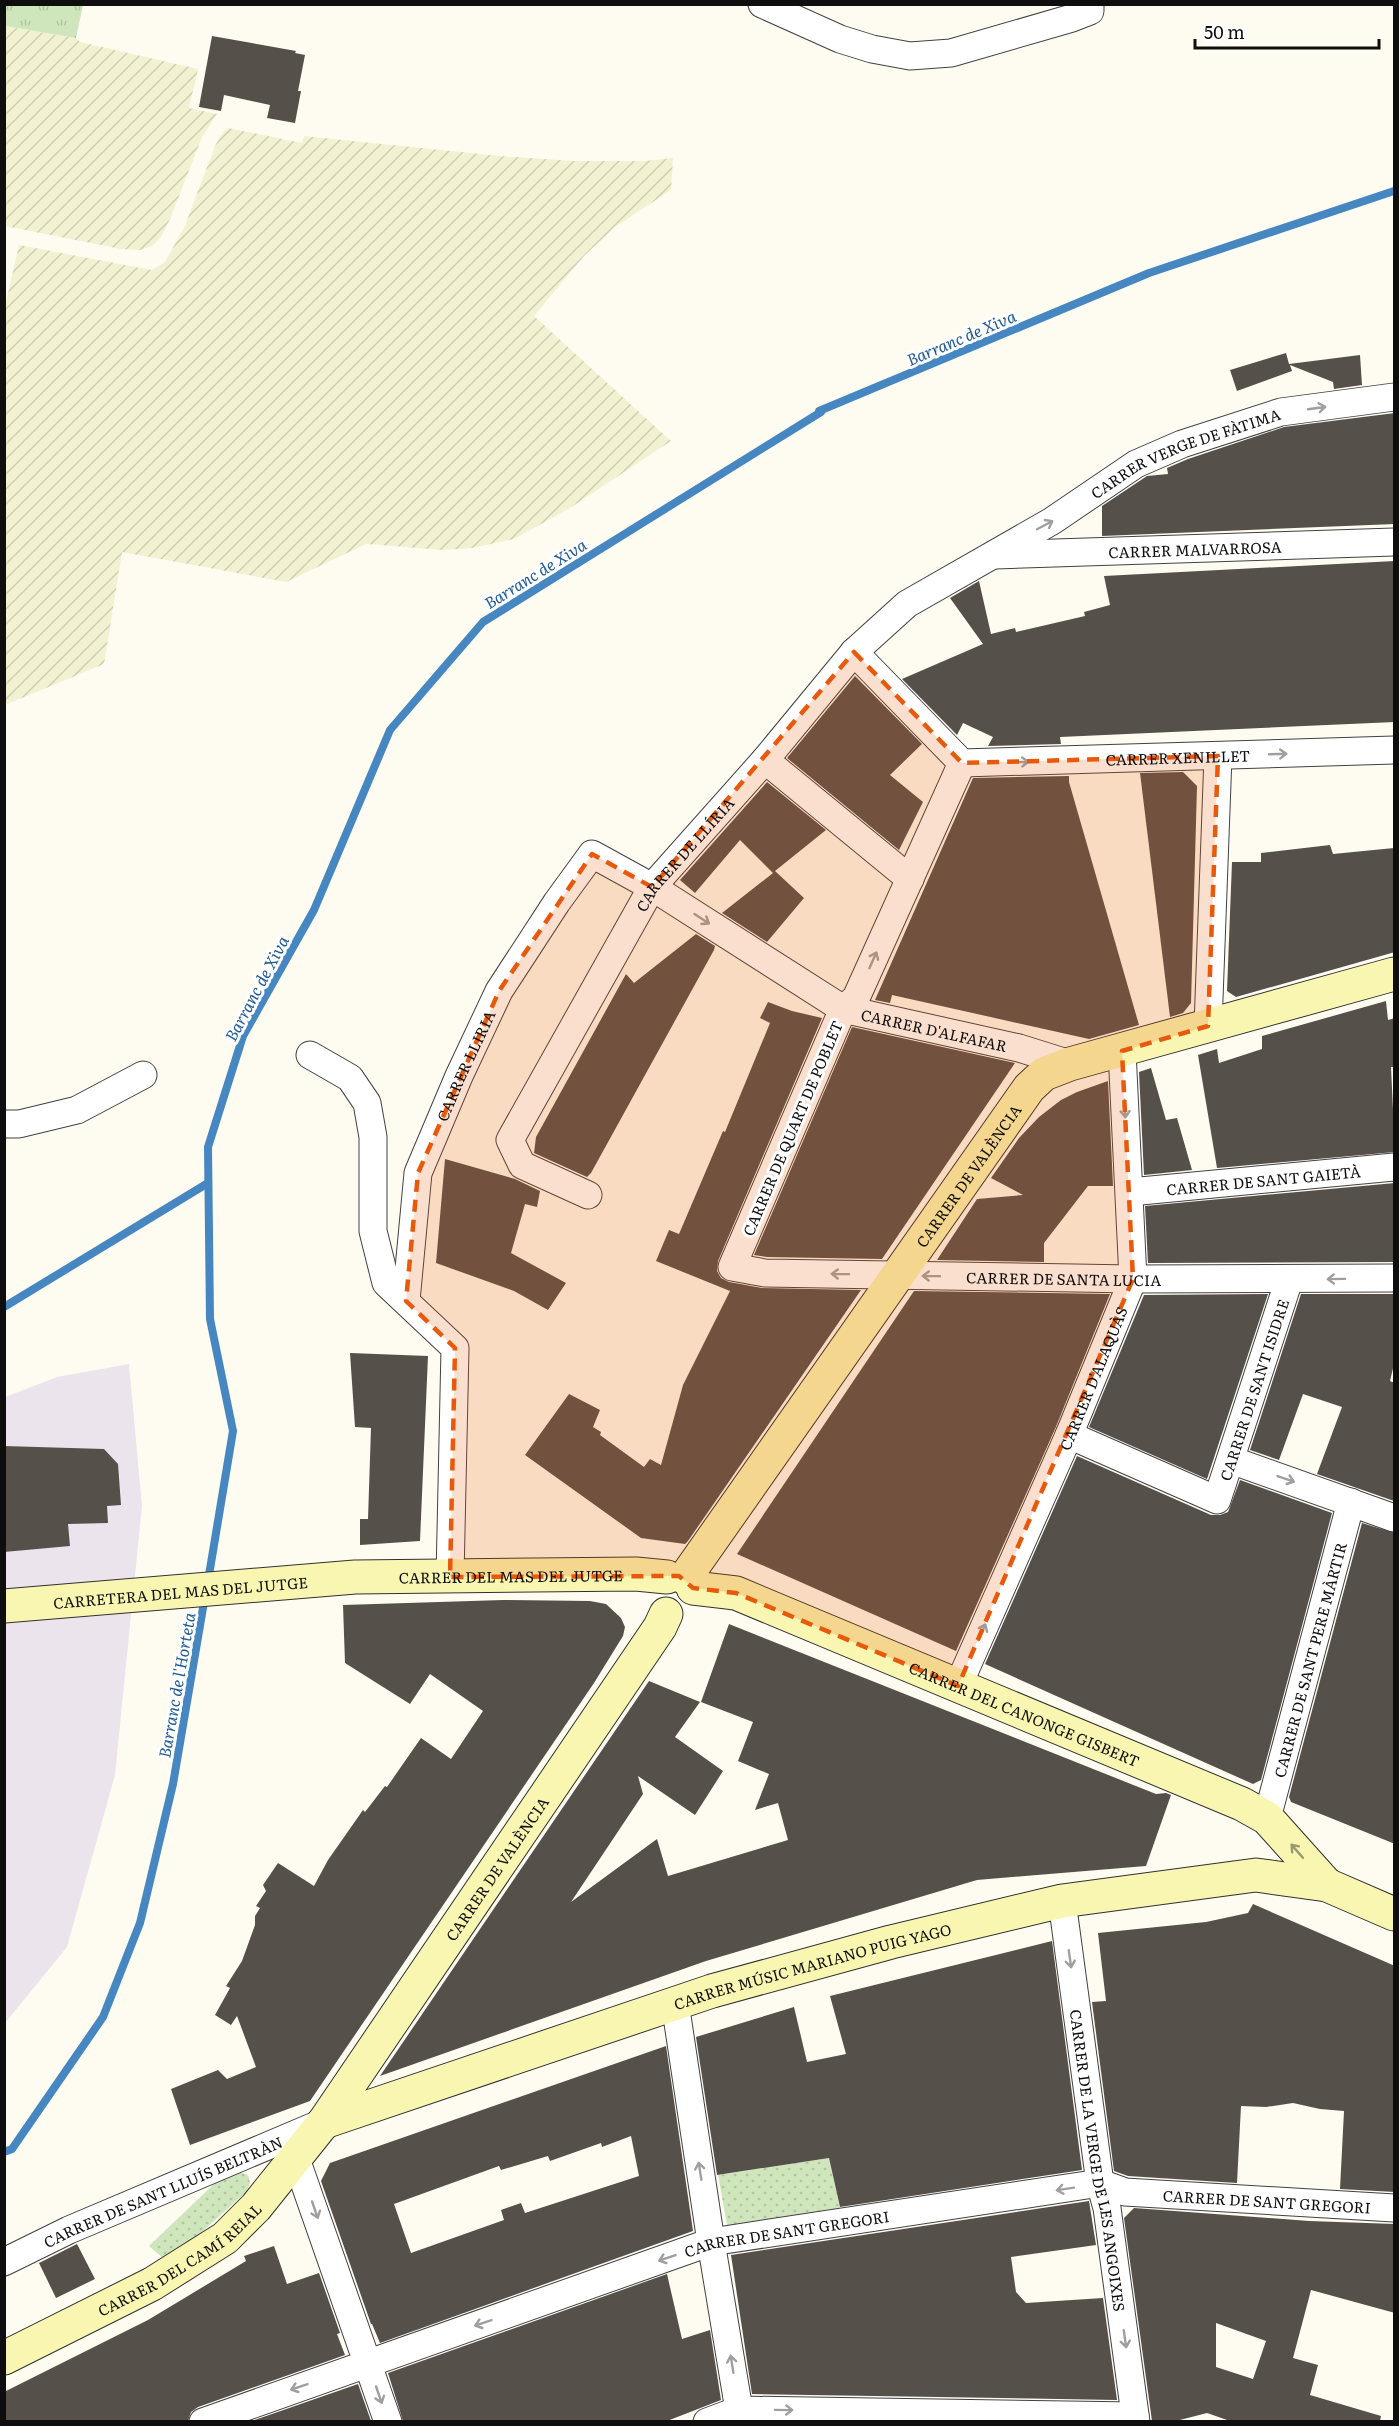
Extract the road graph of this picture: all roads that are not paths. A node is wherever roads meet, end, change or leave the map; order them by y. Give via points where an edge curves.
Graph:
1 (762, 4) edge
2 (1090, 4) edge
3 (1395, 397) edge
4 (1395, 542) edge
5 (995, 555) junction
6 (854, 652) junction
7 (1395, 750) edge
8 (1218, 756) junction
9 (765, 760) junction
10 (962, 764) junction
11 (592, 854) joint
12 (910, 879) junction
13 (652, 887) junction
14 (1395, 974) edge
15 (843, 1009) junction
16 (1208, 1026) junction
17 (1122, 1051) junction
18 (310, 1055) dead end
19 (1070, 1064) junction
20 (143, 1075) dead end
21 (4, 1124) edge
22 (1395, 1167) edge
23 (1130, 1192) junction
24 (588, 1195) dead end
25 (732, 1267) joint
26 (898, 1275) junction
27 (1395, 1278) edge
28 (1133, 1279) junction
29 (1289, 1280) junction
30 (406, 1301) junction
31 (1069, 1435) junction
32 (1231, 1460) junction
33 (1351, 1502) junction
34 (1395, 1518) edge
35 (355, 1578) joint
36 (450, 1578) junction
37 (682, 1581) junction
38 (18, 1605) edge
39 (958, 1686) junction
40 (1267, 1818) junction
41 (1256, 1875) junction
42 (1327, 1885) junction
43 (1062, 1901) junction
44 (1395, 1914) edge
45 (675, 2003) junction
46 (324, 2122) junction
47 (295, 2156) junction
48 (1100, 2183) junction
49 (1395, 2208) edge
50 (711, 2242) junction
51 (4, 2262) edge
52 (4, 2358) edge
53 (368, 2363) junction
54 (740, 2415) edge
55 (1136, 2419) edge
56 (203, 2421) edge
57 (388, 2421) edge
58 (707, 2421) edge

1 - 2 street via 840,39 910,56 951,53 1072,18 1090,11
5 -> 3 street, CARRER VERGE DE FÀTIMA via 1136,464 1182,444 1281,412
4 - 5 street, CARRER MALVARROSA
5 - 6 street, CARRER DE LLÍRIA via 907,604
6 - 9 street, CARRER DE LLÍRIA
6 - 10 street
8 -> 7 street, CARRER XENILLET
10 -> 8 street, CARRER XENILLET
8 - 16 street
9 - 12 street
9 - 13 street, CARRER DE LLÍRIA
10 - 12 street, CARRER DE QUART DE POBLET
11 - 13 street, CARRER D'ALFAFAR
11 - 30 street, CARRER LLIRIA via 499,991 418,1173
15 -> 12 street, CARRER DE QUART DE POBLET via 856,998
13 -> 15 street, CARRER D'ALFAFAR
13 - 24 street, CARRER DE LLÍRIA via 510,1140 522,1165
14 - 16 street, CARRER DE VALÈNCIA
15 - 19 street, CARRER D'ALFAFAR via 1019,1048
15 - 25 street, CARRER DE QUART DE POBLET
16 - 17 street, CARRER DE VALÈNCIA
17 - 19 street, CARRER DE VALÈNCIA
17 -> 23 street, CARRER D'ALAQUÀS
18 - 30 street via 350,1078 367,1103 373,1137 373,1231 386,1283
19 - 26 street, CARRER DE VALÈNCIA via 1044,1074 1029,1088
20 - 21 street via 76,1110
22 - 23 street, CARRER DE SANT GAIETÀ
23 - 28 street, CARRER D'ALAQUÀS
26 -> 25 street, CARRER DE SANTA LUCIA via 765,1273
28 -> 26 street, CARRER DE SANTA LUCIA
26 - 37 street, CARRER DE VALÈNCIA
27 -> 29 street, CARRER DE SANTA LUCIA
28 - 29 street, CARRER DE SANTA LUCIA
28 - 31 street, CARRER D'ALAQUÀS
29 - 32 street, CARRER DE SANT ISIDRE
30 - 36 street via 454,1348
31 - 32 street, CARRER DE SANT ISIDRE via 1217,1500
39 -> 31 street, CARRER D'ALAQUÀS
32 -> 33 street
33 - 34 street
33 - 40 street, CARRER DE SANT PERE MÀRTIR
35 - 36 street, CARRER DEL MAS DEL JUTGE
35 - 38 street, CARRETERA DEL MAS DEL JUTGE
36 - 37 street, CARRER DEL MAS DEL JUTGE via 636,1574
37 - 39 street, CARRER DEL CANONGE GISBERT via 736,1593
37 - 46 street, CARRER DE VALÈNCIA via 694,1600 688,1611 678,1616 666,1614
39 - 40 street, CARRER DEL CANONGE GISBERT
40 - 41 street
42 -> 40 street, CARRER DEL CANONGE GISBERT
41 - 42 street, CARRER MÚSIC MARIANO PUIG YAGO
41 - 43 street, CARRER MÚSIC MARIANO PUIG YAGO
42 - 44 street
43 - 45 street, CARRER MÚSIC MARIANO PUIG YAGO via 891,1942
43 -> 48 street, CARRER DE LA VERGE DE LES ANGOIXES
45 - 46 street, CARRER MÚSIC MARIANO PUIG YAGO
50 -> 45 street
46 - 47 street, CARRER DEL CAMÍ REIAL
46 - 51 street, CARRER DE SANT LLUÍS BELTRÀN via 90,2220
47 - 52 street, CARRER DEL CAMÍ REIAL via 256,2207 225,2238 152,2284
47 -> 53 street
48 - 49 street, CARRER DE SANT GREGORI via 1125,2192
48 -> 50 street, CARRER DE SANT GREGORI
48 -> 55 street, CARRER DE LA VERGE DE LES ANGOIXES via 1107,2208
50 -> 53 street, CARRER DE SANT GREGORI
54 -> 50 street
53 -> 56 street, CARRER DE SANT GREGORI
53 -> 57 street
54 -> 55 street
54 - 58 street

